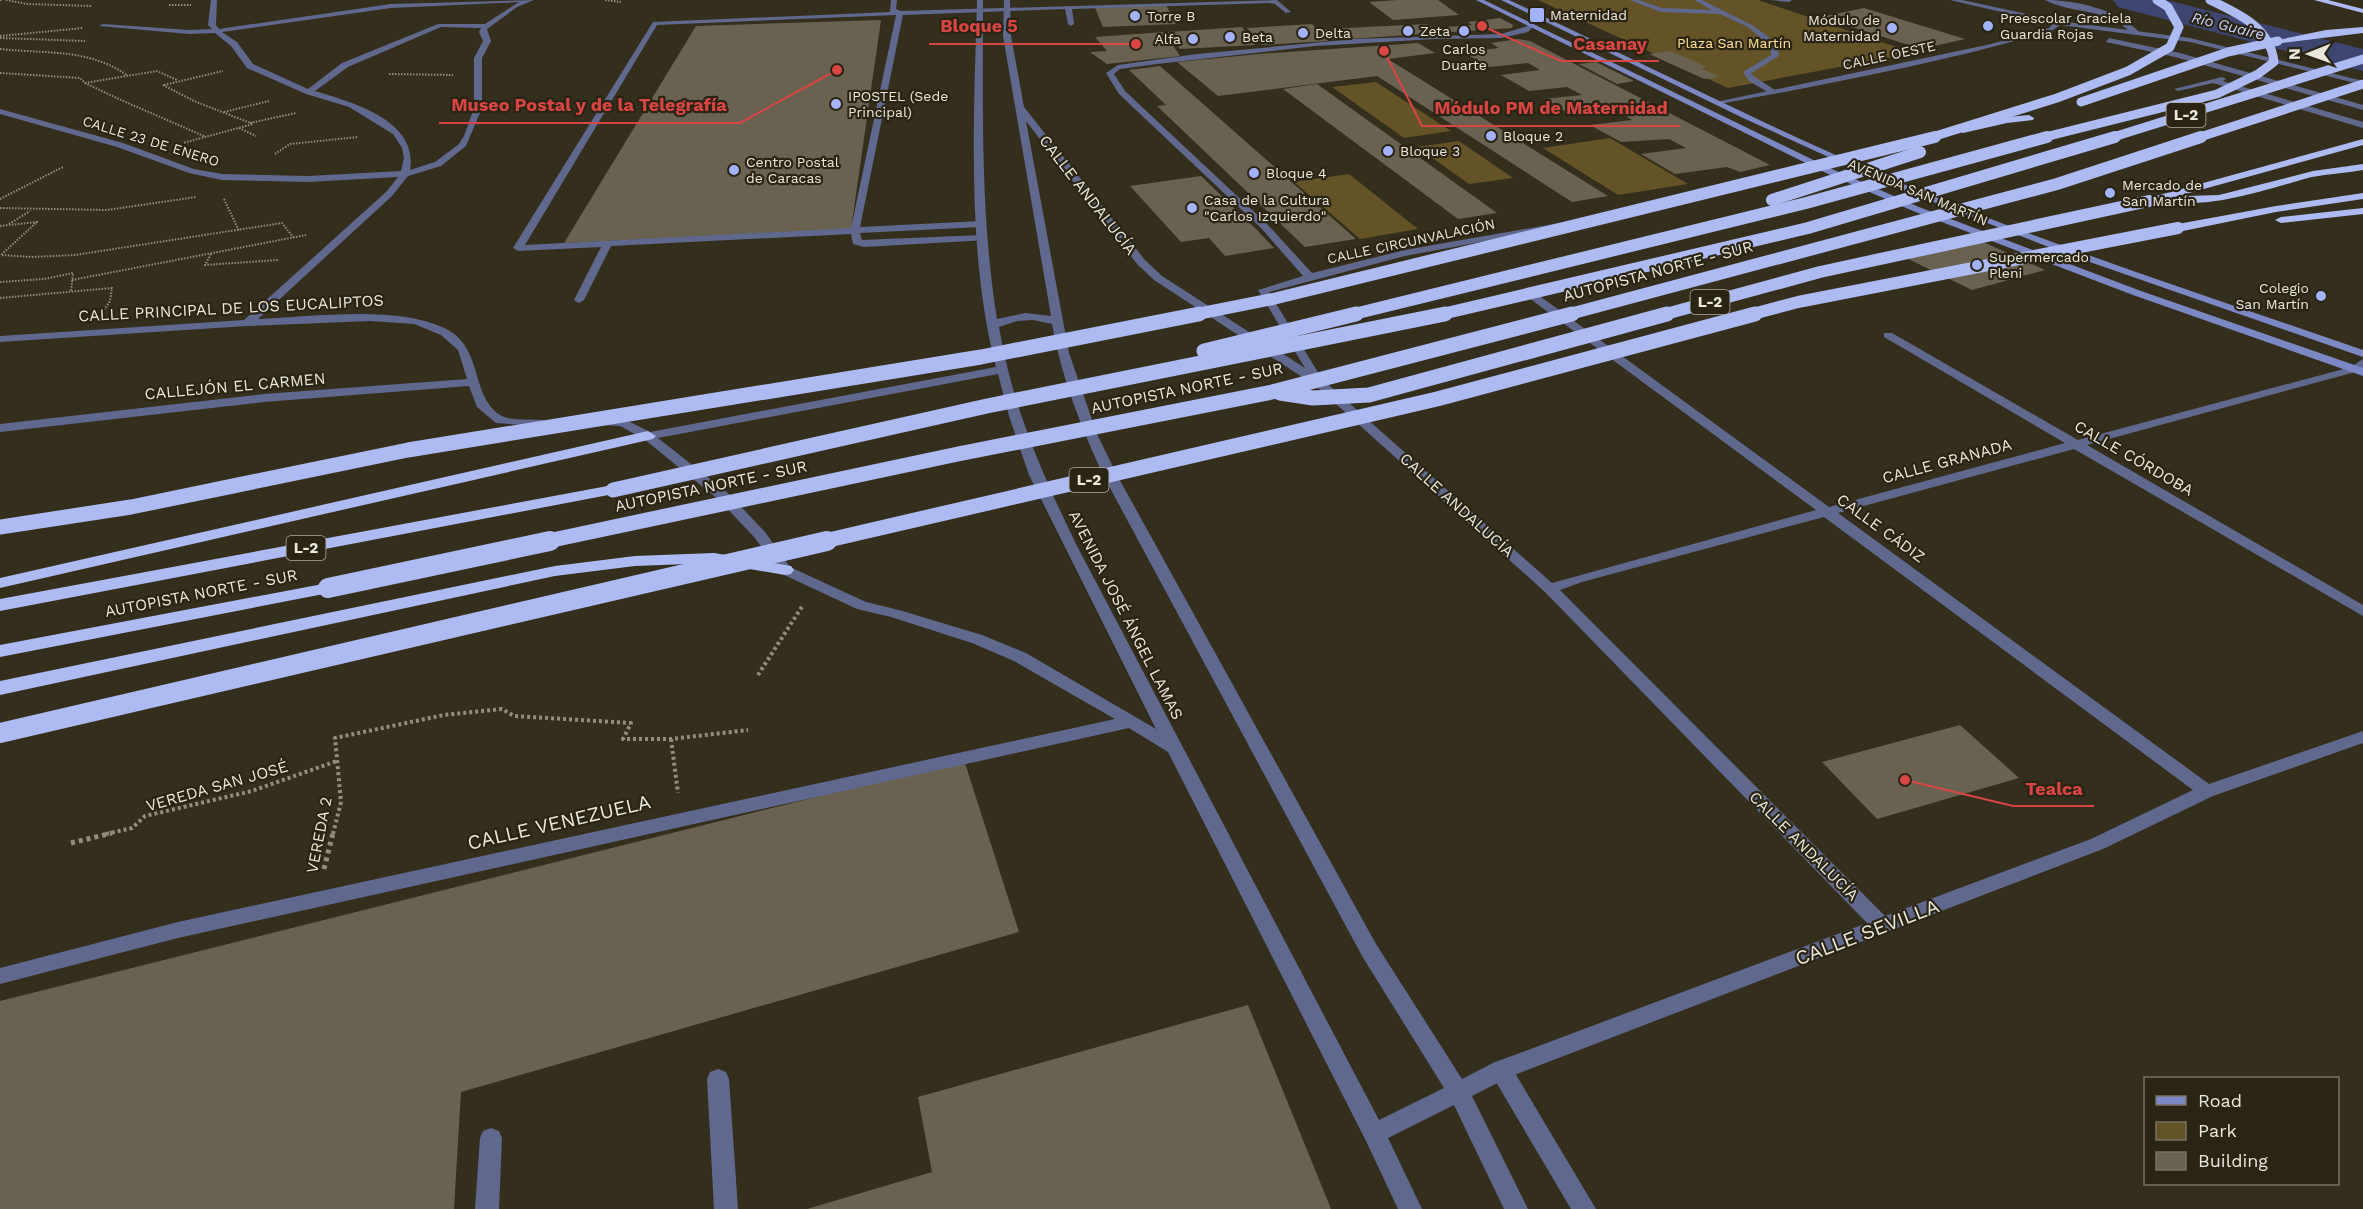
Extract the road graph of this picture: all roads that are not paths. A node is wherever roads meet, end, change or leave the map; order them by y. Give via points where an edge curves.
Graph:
1 (214, 0) edge
2 (531, 0) edge
3 (894, 0) edge
4 (1479, 0) edge
5 (1504, 0) edge
6 (1633, 0) edge
7 (1697, 0) edge
8 (1772, 0) edge
9 (1789, 0) edge
10 (1953, 0) edge
11 (2048, 0) edge
12 (2157, 0) edge
13 (2210, 0) edge
14 (2318, 0) edge
15 (2332, 0) edge
16 (1007, 4) edge
17 (2363, 4) edge
18 (980, 5) edge
19 (1068, 8) junction
20 (2363, 11) edge
21 (1288, 12) dead end
22 (1725, 12) junction
23 (900, 13) junction
24 (2059, 23) junction
25 (1071, 24) dead end
26 (1532, 25) junction
27 (103, 26) road end
28 (487, 26) junction
29 (2083, 26) junction
30 (2363, 30) edge
31 (217, 31) junction
32 (2135, 32) junction
33 (2109, 39) dead end
34 (2363, 59) edge
35 (2242, 74) junction
36 (2214, 81) junction
37 (2363, 85) edge
38 (2178, 89) dead end
39 (308, 91) junction
40 (1774, 92) junction
41 (1720, 102) junction
42 (1019, 105) junction
43 (2067, 106) dead end
44 (2363, 108) edge
45 (0, 111) edge
46 (2363, 124) edge
47 (1952, 133) junction
48 (2363, 142) edge
49 (2363, 167) edge
50 (1829, 171) junction
51 (405, 174) junction
52 (2363, 196) edge
53 (2149, 201) junction
54 (2363, 211) edge
55 (2178, 228) junction
56 (855, 230) junction
57 (982, 231) junction
58 (608, 243) junction
59 (1566, 262) junction
60 (1310, 277) junction
61 (1533, 296) dead end
62 (579, 300) dead end
63 (1058, 322) junction
64 (247, 323) junction
65 (993, 326) junction
66 (1888, 335) dead end
67 (0, 339) edge
68 (2363, 354) edge
69 (2360, 368) edge
70 (1004, 369) junction
71 (473, 382) junction
72 (1320, 383) junction
73 (1272, 392) junction
74 (987, 406) junction
75 (0, 428) edge
76 (648, 436) junction
77 (2075, 443) junction
78 (1829, 512) junction
79 (0, 527) edge
80 (785, 570) junction
81 (0, 583) edge
82 (1551, 589) junction
83 (0, 605) edge
84 (2363, 611) edge
85 (0, 651) edge
86 (0, 688) edge
87 (1130, 722) junction
88 (0, 732) edge
89 (2363, 737) edge
90 (1172, 747) junction
91 (2207, 791) junction
92 (1883, 926) junction
93 (0, 976) edge
94 (1502, 1070) junction
95 (718, 1079) dead end
96 (1459, 1093) junction
97 (1374, 1134) junction
98 (491, 1138) dead end
99 (487, 1209) edge
100 (726, 1209) edge
101 (1410, 1209) edge
102 (1516, 1209) edge
103 (1584, 1209) edge

1 - 31 street via 212,25
2 - 28 street
2 - 31 street via 391,6
3 - 23 street via 892,10
4 - 26 main road, AVENIDA SAN MARTÍN
5 - 41 main road, AVENIDA SAN MARTÍN
6 - 22 street via 1661,10
7 - 22 street
8 - 9 street
10 - 24 street
11 - 32 street via 2117,18 2129,23
12 - 47 highway, bridge via 2168,7 2179,27 2170,47 2128,71
13 - 59 highway, L-2, bridge via 2234,12 2260,33 2271,44 2274,62 2217,94
14 - 20 highway
15 - 17 highway
16 - 18 street
16 - 19 street
16 - 42 street via 1007,36
18 - 23 street
18 - 57 street, AVENIDA JOSÉ ÁNGEL LAMAS via 978,144
19 - 21 street via 1277,2
19 - 25 street
22 - 40 street via 1774,45 1775,56 1747,72
23 - 56 street
23 - 58 street via 655,23 518,248
24 - 29 street
24 - 40 street, CALLE OESTE via 2051,29 1993,46
26 - 50 main road, AVENIDA SAN MARTÍN
26 - 60 street, CALLE CIRCUNVALACIÓN via 1524,32 1503,35 1327,43 1207,55 1118,67 1110,73 1122,92 1264,226
27 - 31 street
28 - 39 street via 440,25 345,65
28 - 51 street, CALLE 23 DE ENERO via 483,33 487,41 478,58 478,108 462,146 438,164
29 - 32 street
29 - 37 street
30 - 43 highway, bridge via 2295,37 2228,52
31 - 39 street via 234,44 250,66
32 - 37 street via 2223,47
33 - 35 street
34 - 74 highway, AUTOPISTA NORTE - SUR / L-2, bridge via 2009,170 1796,231 1478,307
35 - 36 street
35 - 44 street
36 - 38 street
36 - 46 street
37 - 73 highway, AUTOPISTA NORTE - SUR / L-2, bridge via 2057,184
39 - 51 street via 370,113 394,131 406,148
40 - 41 street, CALLE OESTE
41 - 68 main road, AVENIDA SAN MARTÍN via 1874,174 2006,228
42 - 63 street
42 - 72 street, CALLE ANDALUCÍA via 1141,262 1158,278
45 - 51 street, CALLE 23 DE ENERO via 192,171 233,178
47 - 59 highway, L-2, bridge via 2034,117
47 - 79 highway, L-2, bridge via 1261,302 981,357 408,450 131,507
48 - 53 highway
49 - 53 highway via 2313,174 2219,198
50 - 60 street, CALLE CIRCUNVALACIÓN via 1812,170 1653,208 1428,248
50 - 69 main road, AVENIDA SAN MARTÍN via 2058,264
51 - 64 street via 389,194
52 - 55 highway
53 - 73 highway, L-2, bridge via 1820,272 1369,395 1313,398
54 - 55 highway via 2223,229
55 - 88 highway, L-2, bridge via 1798,302 1437,399
56 - 57 street via 857,242 864,244
56 - 58 street
57 - 65 street, AVENIDA JOSÉ ÁNGEL LAMAS
58 - 62 street
59 - 74 highway, L-2, bridge
60 - 72 street via 1263,290
61 - 78 street, CALLE CÁDIZ
63 - 65 street via 1023,316
63 - 96 street via 1075,392 1110,475 1369,950
64 - 67 street, CALLE PRINCIPAL DE LOS EUCALIPTOS
64 - 71 street, CALLE PRINCIPAL DE LOS EUCALIPTOS via 370,318 416,321 445,333 463,349
65 - 70 street, AVENIDA JOSÉ ÁNGEL LAMAS
66 - 77 street, CALLE CÓRDOBA
69 - 77 street, CALLE GRANADA
70 - 76 street
70 - 90 street, AVENIDA JOSÉ ÁNGEL LAMAS via 1015,416 1036,474
71 - 75 street, CALLEJÓN EL CARMEN via 264,398
71 - 76 street, CALLE PRINCIPAL DE LOS EUCALIPTOS via 481,404 500,420 538,424 623,423
72 - 82 street, CALLE ANDALUCÍA
73 - 85 highway, AUTOPISTA NORTE - SUR / L-2, bridge via 946,456 328,588
74 - 83 highway, AUTOPISTA NORTE - SUR / L-2, bridge via 613,490
76 - 80 street, CALLE PRINCIPAL DE LOS EUCALIPTOS via 724,497 760,535
76 - 81 highway
77 - 78 street, CALLE GRANADA
77 - 84 street, CALLE CÓRDOBA
78 - 82 street, CALLE GRANADA
78 - 91 street, CALLE CÁDIZ
80 - 86 highway via 714,558 635,561 555,571
80 - 87 street via 862,606 977,639 1020,657
82 - 92 street, CALLE ANDALUCÍA
87 - 90 street
87 - 93 street, CALLE VENEZUELA via 178,930
89 - 91 street, CALLE SEVILLA
90 - 97 street, AVENIDA JOSÉ ÁNGEL LAMAS
91 - 92 street, CALLE SEVILLA via 2097,844
92 - 94 street, CALLE SEVILLA
94 - 96 street, CALLE SEVILLA
94 - 103 street
95 - 100 street
96 - 97 street, CALLE SEVILLA
96 - 102 street
97 - 101 street, AVENIDA JOSÉ ÁNGEL LAMAS
98 - 99 street

